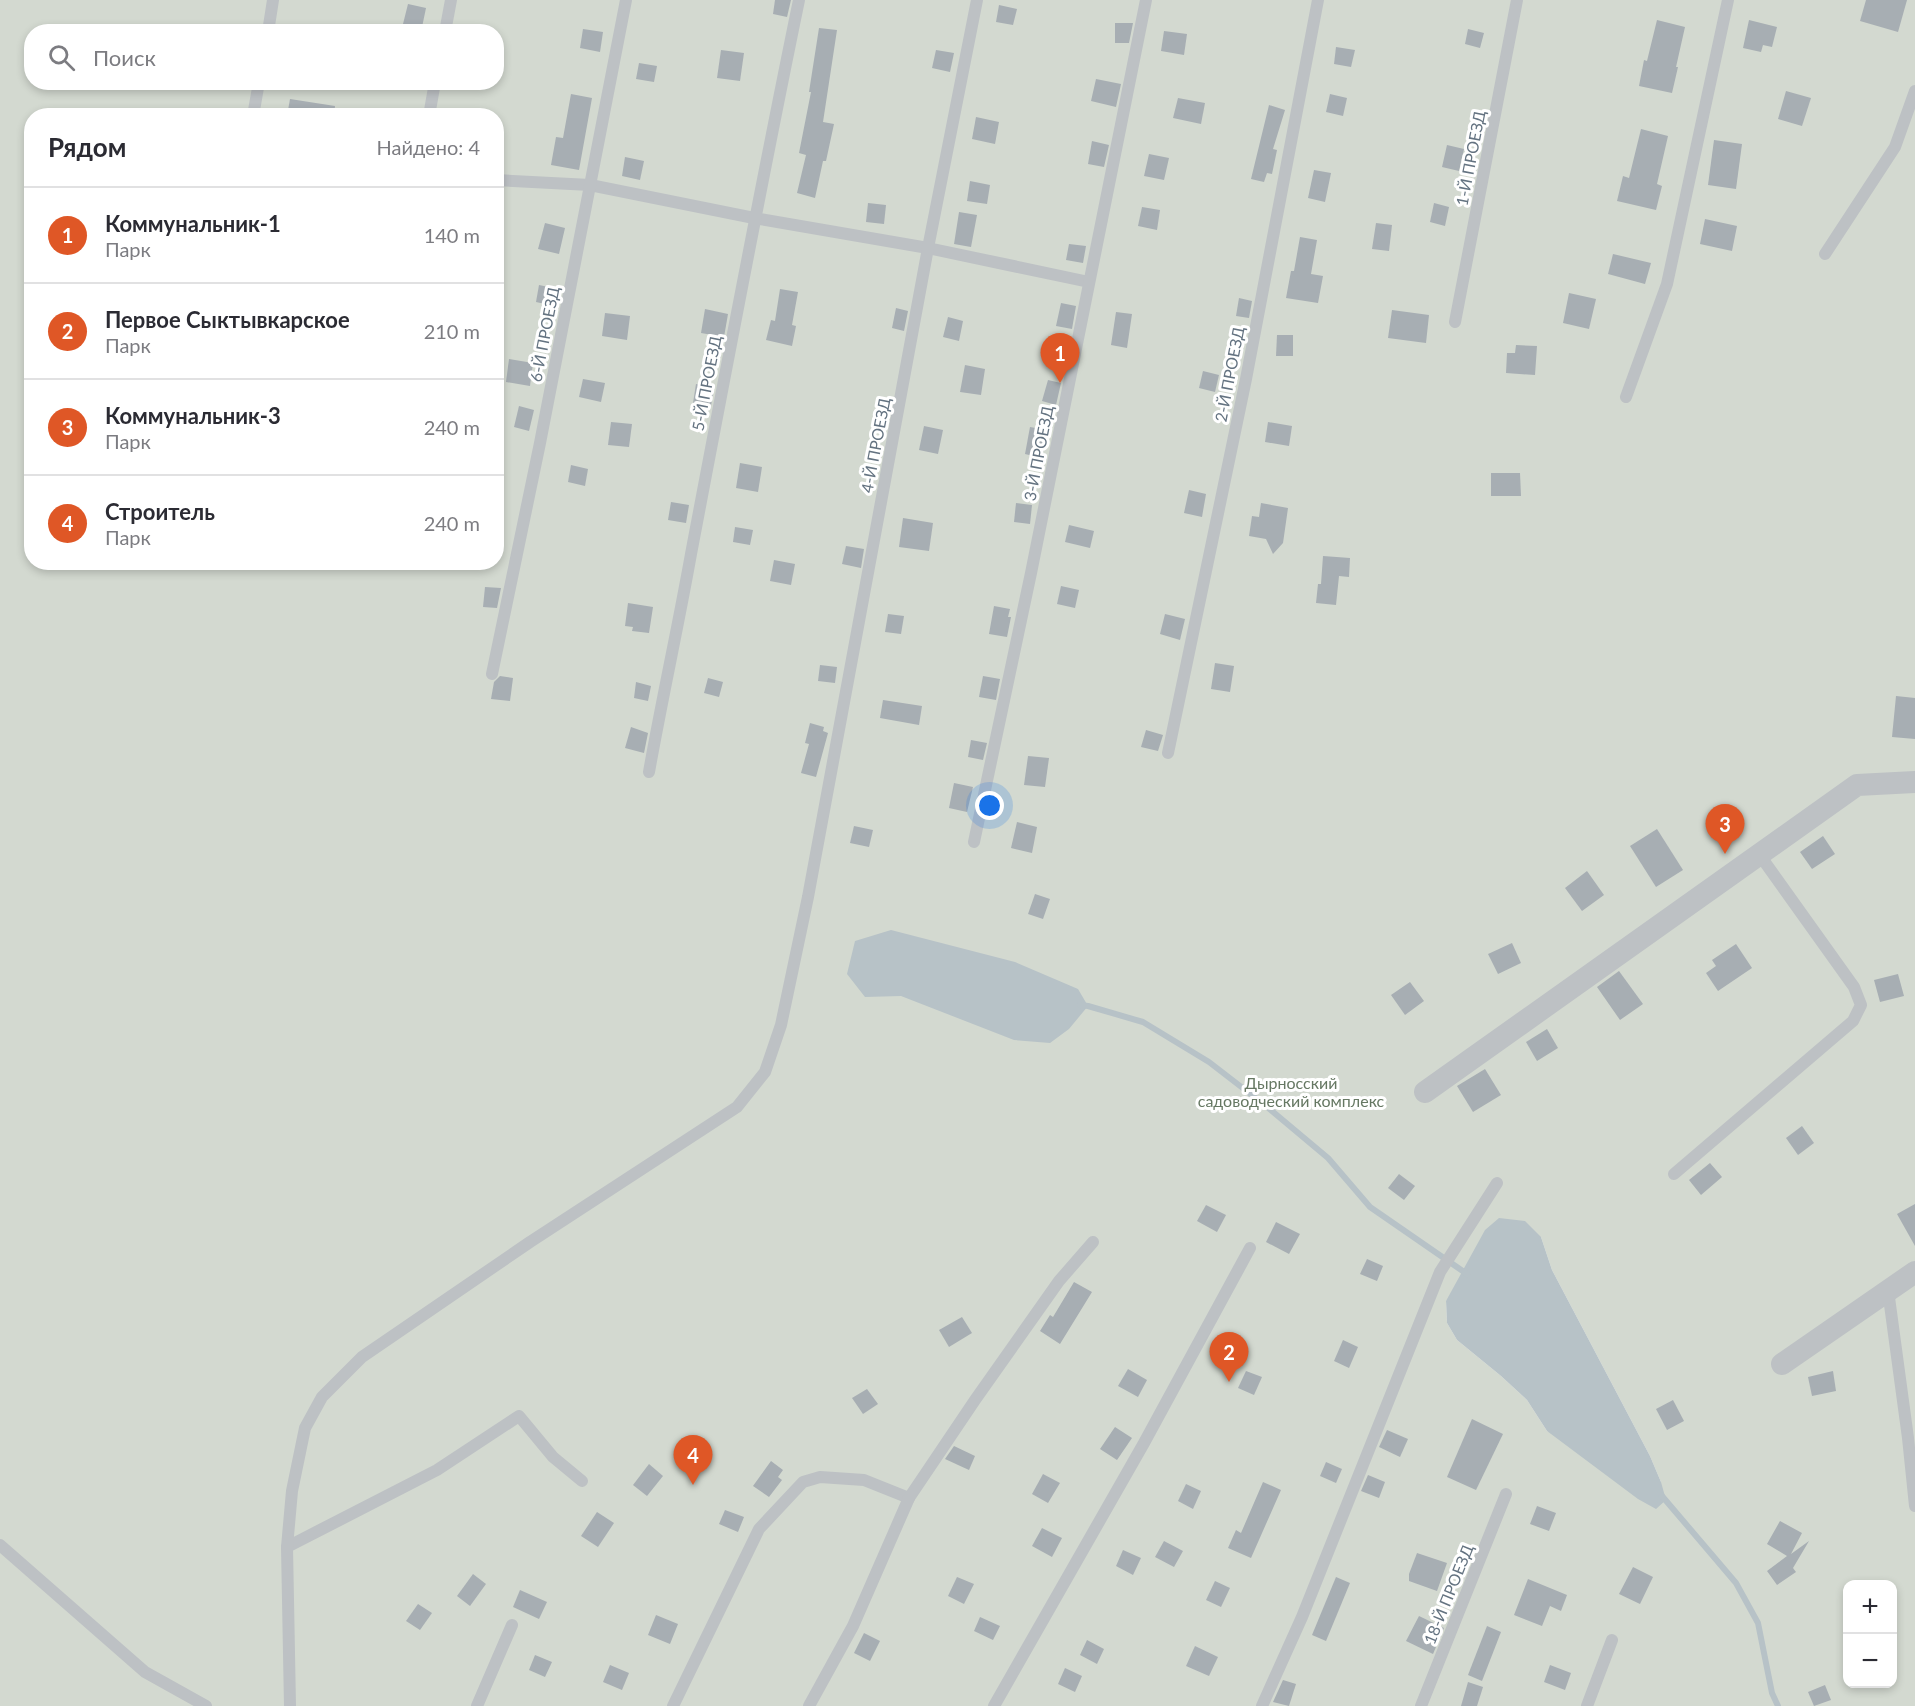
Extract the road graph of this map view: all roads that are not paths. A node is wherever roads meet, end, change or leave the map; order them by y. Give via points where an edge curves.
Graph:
1 (273, 0) edge
2 (451, 0) edge
3 (626, 0) edge
4 (799, 0) edge
5 (977, 0) edge
6 (1146, 0) edge
7 (1318, 0) edge
8 (1516, 0) edge
9 (1728, 0) edge
10 (268, 24) edge
11 (446, 24) edge
12 (258, 90) edge
13 (434, 90) edge
14 (1915, 91) edge
15 (254, 108) edge
16 (430, 108) edge
17 (504, 180) edge
18 (590, 185) junction
19 (754, 218) junction
20 (928, 248) junction
21 (1825, 254) dead end
22 (1089, 282) junction
23 (1455, 322) dead end
24 (1626, 397) dead end
25 (492, 674) dead end
26 (1168, 753) dead end
27 (649, 772) dead end
28 (1915, 782) edge
29 (974, 842) dead end
30 (1759, 854) junction
31 (1425, 1092) dead end
32 (1674, 1174) dead end
33 (1497, 1183) dead end
34 (1093, 1242) dead end
35 (1250, 1248) dead end
36 (1915, 1272) edge
37 (1888, 1290) junction
38 (1782, 1364) dead end
39 (582, 1481) dead end
40 (1506, 1494) dead end
41 (909, 1498) junction
42 (1915, 1506) edge
43 (0, 1545) edge
44 (287, 1547) junction
45 (512, 1625) dead end
46 (1612, 1640) dead end
47 (206, 1706) edge
48 (290, 1706) edge
49 (477, 1706) edge
50 (673, 1706) edge
51 (809, 1706) edge
52 (994, 1706) edge
53 (1262, 1706) edge
54 (1421, 1706) edge
55 (1587, 1706) edge

1 - 10 lane
2 - 11 lane
3 - 18 lane, 6-Й ПРОЕЗД
4 - 19 lane, 5-Й ПРОЕЗД
5 - 20 lane, 4-Й ПРОЕЗД
6 - 22 lane, 3-Й ПРОЕЗД
7 - 26 lane, 2-Й ПРОЕЗД via 1246,379
8 - 23 lane, 1-Й ПРОЕЗД
9 - 24 lane via 1667,284
12 - 15 lane
13 - 16 lane
14 - 21 lane via 1895,147
17 - 18 lane
18 - 19 lane
18 - 25 lane, 6-Й ПРОЕЗД
19 - 20 lane
19 - 27 lane, 5-Й ПРОЕЗД
20 - 22 lane
20 - 44 lane, 4-Й ПРОЕЗД via 808,897 781,1025 765,1072 737,1107 362,1357 322,1396 305,1428 292,1491
22 - 29 lane, 3-Й ПРОЕЗД
28 - 30 street via 1857,785
30 - 31 street
30 - 32 lane via 1854,987 1861,1005 1853,1021
33 - 53 lane via 1440,1272 1302,1617
34 - 41 lane via 1059,1281
35 - 52 lane
36 - 37 street
37 - 38 street
37 - 42 lane
39 - 44 lane via 553,1457 519,1416 437,1470
40 - 54 lane, 18-Й ПРОЕЗД
41 - 50 lane via 864,1480 820,1477 803,1482 759,1529
41 - 51 lane via 853,1626
43 - 47 lane via 145,1672
44 - 48 lane, 4-Й ПРОЕЗД
45 - 49 lane
46 - 55 lane

